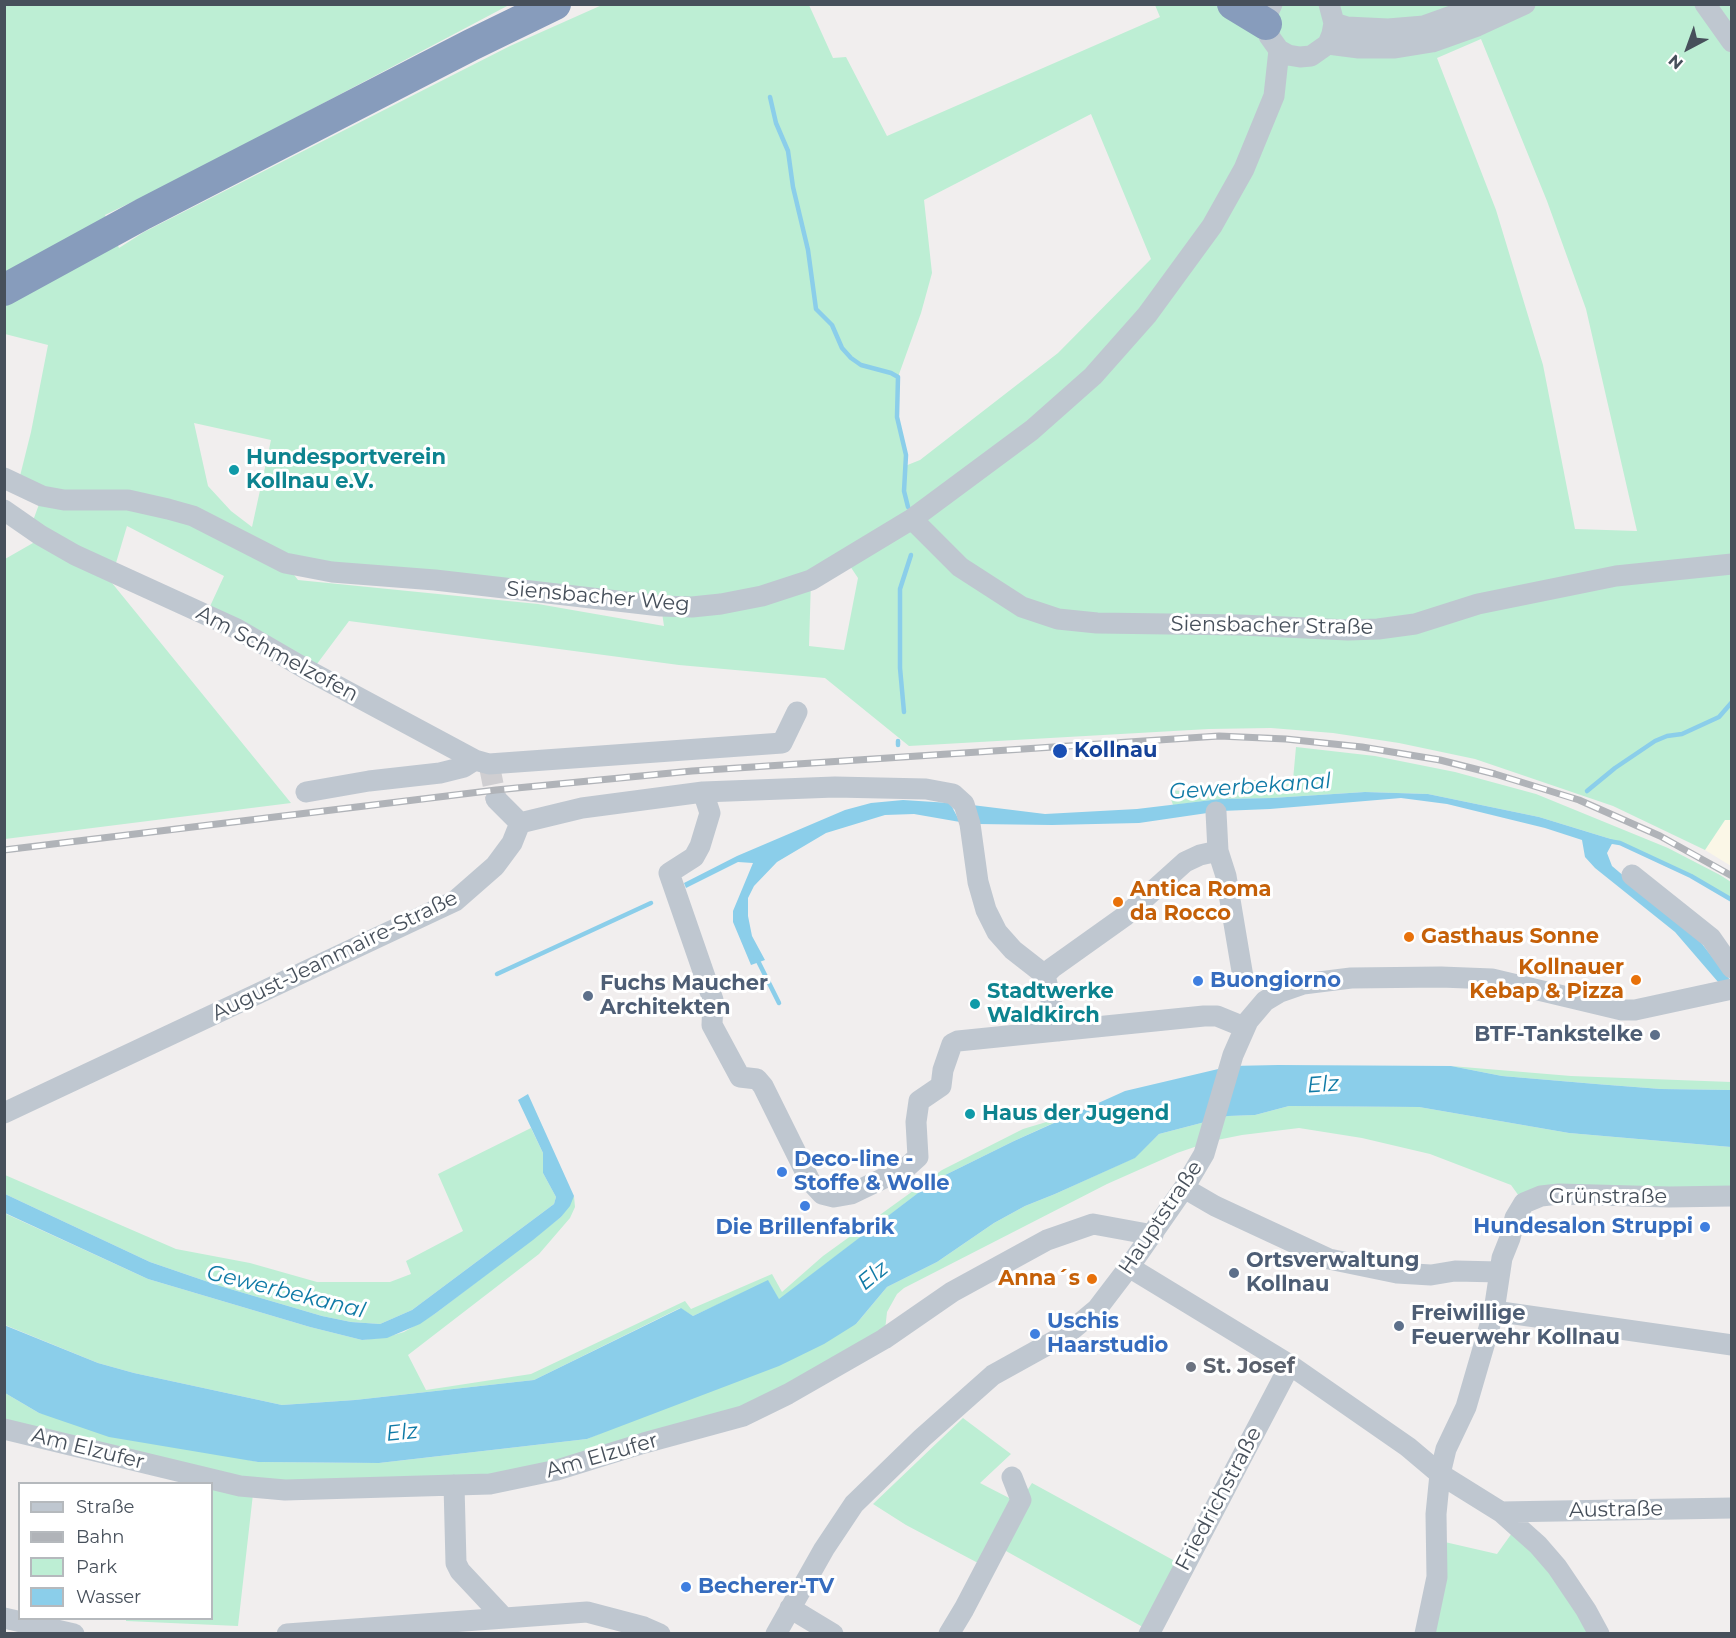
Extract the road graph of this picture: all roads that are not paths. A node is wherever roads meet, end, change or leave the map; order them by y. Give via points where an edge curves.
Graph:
1 (555, 4) edge
2 (1233, 4) edge
3 (1485, 4) edge
4 (1525, 4) edge
5 (1705, 4) edge
6 (1331, 14) edge
7 (1273, 26) edge
8 (1731, 42) edge
9 (1328, 44) junction
10 (1300, 57) junction
11 (1274, 96) junction
12 (4, 290) edge
13 (4, 478) edge
14 (4, 510) edge
15 (912, 519) junction
16 (1731, 564) edge
17 (796, 712) dead end
18 (476, 760) junction
19 (306, 792) dead end
20 (703, 792) junction
21 (496, 799) tunnel mouth
22 (1216, 812) dead end
23 (519, 823) junction
24 (1218, 851) junction
25 (1632, 875) dead end
26 (1731, 969) edge
27 (1045, 975) junction
28 (1243, 977) dead end
29 (1731, 989) edge
30 (1244, 1027) junction
31 (1058, 1031) junction
32 (4, 1113) edge
33 (1184, 1188) junction
34 (1731, 1196) edge
35 (1153, 1235) junction
36 (1129, 1267) junction
37 (1500, 1272) junction
38 (1494, 1311) junction
39 (1731, 1346) edge
40 (1290, 1365) junction
41 (4, 1429) edge
42 (1440, 1474) junction
43 (1012, 1477) dead end
44 (454, 1485) junction
45 (1731, 1508) edge
46 (1501, 1512) junction
47 (790, 1608) junction
48 (4, 1618) edge
49 (504, 1618) junction
50 (615, 1627) edge
51 (74, 1634) edge
52 (287, 1634) edge
53 (660, 1634) edge
54 (776, 1634) edge
55 (833, 1634) edge
56 (949, 1634) edge
57 (1149, 1634) edge
58 (1425, 1634) edge
59 (1599, 1634) edge

1 - 12 highway via 143,214
2 - 7 highway
3 - 6 street via 1416,27 1388,29 1356,28
4 - 9 street via 1432,42 1395,48
5 - 8 street
6 - 9 street
7 - 10 street via 1288,55
7 - 11 street, Siensbacher Weg
9 - 10 street via 1311,56
10 - 11 street, Siensbacher Weg
11 - 15 street, Siensbacher Weg via 1244,169 1212,226 1147,315 1093,376 1032,430
13 - 15 street, Siensbacher Weg via 42,496 128,500 192,516 297,567 692,607 762,596 811,580
14 - 18 street, Am Schmelzofen via 75,555 237,629
15 - 16 street, Siensbacher Straße via 960,567 1022,607 1058,619 1097,623 1378,629 1415,624 1478,604 1616,576
17 - 18 street, Am Schmelzofen via 782,742 489,764
18 - 19 street, Am Schmelzofen via 440,773
20 - 23 street via 582,808
20 - 27 street via 835,787 926,789 953,794 967,814 978,882 997,932
20 - 31 street via 710,813 700,846 694,858 669,873 713,1000 712,1025 740,1077 757,1079 763,1086 810,1181 822,1194 851,1194 907,1167 918,1157 919,1101 940,1086 952,1044
21 - 23 street
22 - 24 street
23 - 32 street, August-Jeanmaire-Straße via 512,843 495,866 454,902
24 - 27 street via 1185,862 1125,916
24 - 28 street
25 - 26 street via 1711,938
27 - 31 street
29 - 30 street, Hauptstraße via 1622,1010 1492,979 1351,978 1303,984 1280,992 1265,1000
30 - 31 street via 1217,1016 1204,1016
30 - 33 street, Hauptstraße via 1204,1154
33 - 35 street, Hauptstraße
33 - 37 street via 1329,1258 1397,1273
34 - 37 street, Grünstraße via 1541,1196 1524,1203 1515,1218
35 - 36 street, Hauptstraße
35 - 44 street, Am Elzufer via 1093,1224 1047,1240 952,1292 884,1339 743,1416 557,1470 490,1484
36 - 40 street
36 - 47 street, Hauptstraße via 1097,1309 1067,1334 993,1375 854,1504
37 - 38 street, Grünstraße
38 - 39 street
38 - 42 street, Grünstraße via 1466,1407 1446,1449
40 - 42 street via 1408,1447
40 - 57 street, Friedrichstraße
41 - 44 street, Am Elzufer via 240,1486 285,1490
42 - 46 street
42 - 58 street, Grünstraße via 1437,1577
43 - 56 street via 1021,1500
44 - 49 street via 456,1563
45 - 46 street, Austraße
46 - 59 street via 1557,1567
47 - 54 street, Hauptstraße
47 - 55 street
48 - 51 street
49 - 50 street via 587,1612
49 - 52 street
50 - 53 street via 644,1627

